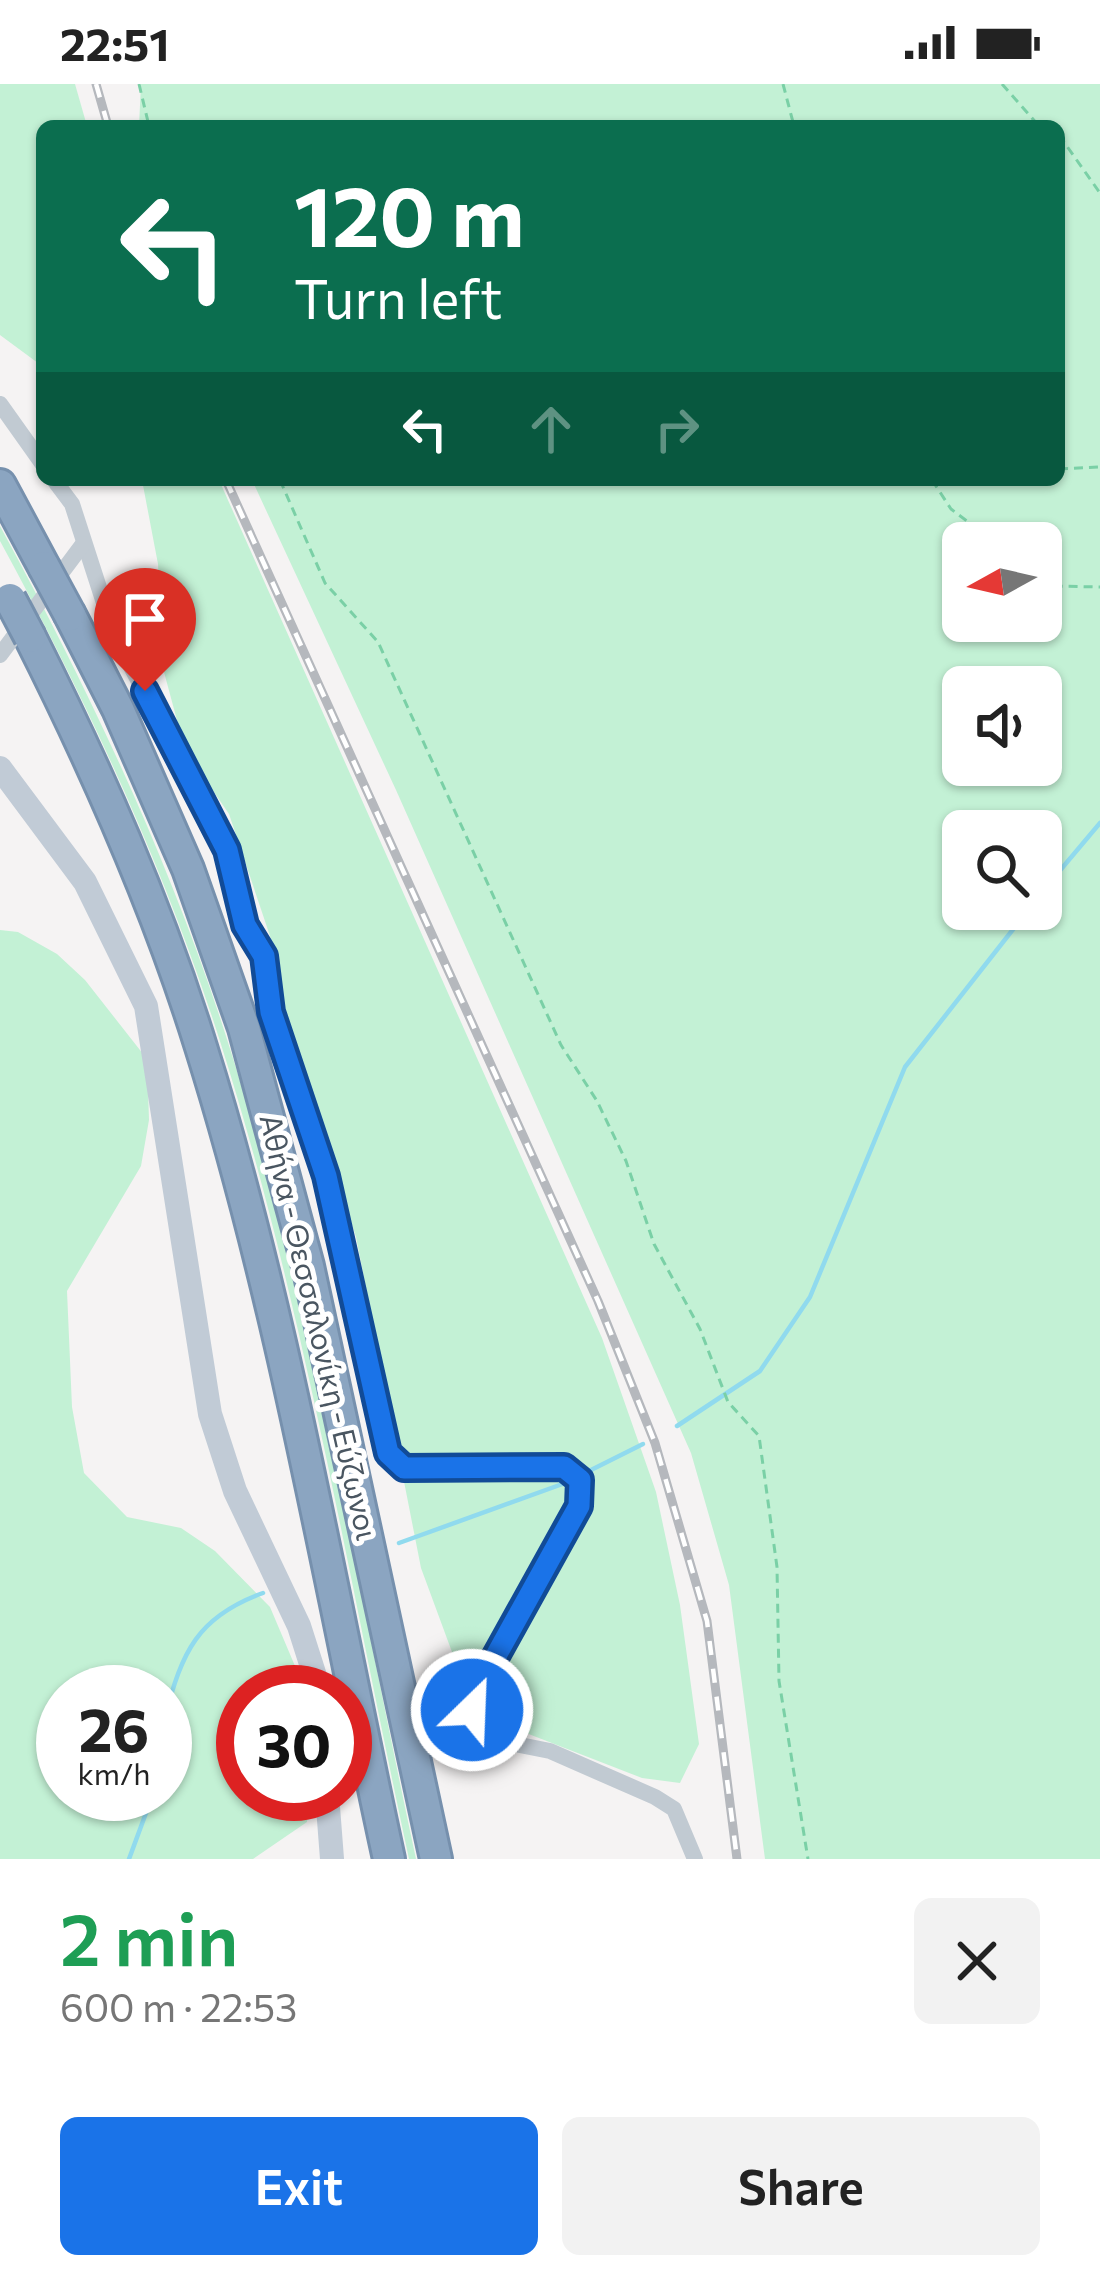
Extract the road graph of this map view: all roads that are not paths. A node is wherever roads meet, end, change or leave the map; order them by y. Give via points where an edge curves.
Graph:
1 (0, 404) edge
2 (36, 455) edge
3 (0, 485) edge
4 (58, 486) edge
5 (83, 544) junction
6 (5, 590) edge
7 (0, 655) edge
8 (0, 768) edge
9 (311, 1665) edge
10 (329, 1821) edge
11 (332, 1859) edge
12 (389, 1859) edge
13 (436, 1859) edge
14 (695, 1859) edge

1 - 2 street
3 - 13 highway, Αθήνα - Θεσσαλονίκη - Εύζωνοι, bridge via 188,869 256,1069 308,1267
4 - 5 street
5 - 7 street
5 - 14 street via 114,634 227,850 245,925 264,956 271,1012 326,1176 388,1453 404,1468 564,1467 580,1480 579,1506 472,1699 472,1725 485,1738 550,1751 656,1797 674,1809
6 - 12 highway, Αθήνα - Θεσσαλονίκη - Εύζωνοι, bridge via 145,886 224,1124
8 - 9 main road via 85,882 146,1006 205,1393 235,1491
10 - 11 main road

